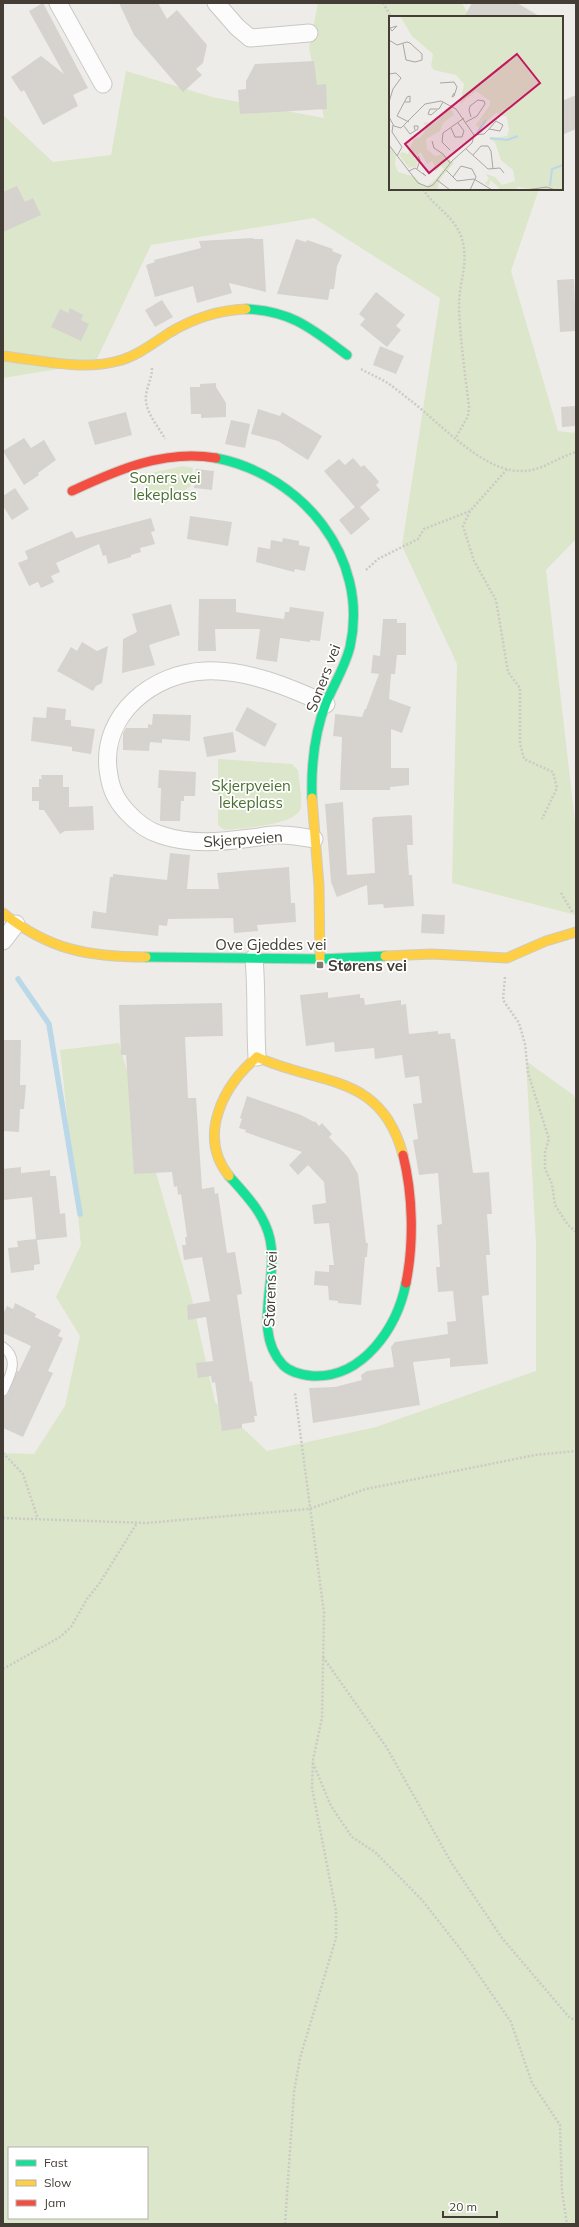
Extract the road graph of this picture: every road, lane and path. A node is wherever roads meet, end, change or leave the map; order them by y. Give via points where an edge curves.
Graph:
1 (58, 3) edge
2 (216, 3) edge
3 (383, 3) edge
4 (390, 16) edge
5 (309, 33) dead end
6 (103, 84) dead end
7 (424, 190) edge
8 (147, 347) junction
9 (3, 356) edge
10 (347, 356) joint
11 (455, 439) junction
12 (576, 452) edge
13 (175, 457) junction
14 (508, 468) junction
15 (72, 491) dead end
16 (470, 511) junction
17 (349, 580) junction
18 (326, 704) junction
19 (542, 819) dead end
20 (314, 839) junction
21 (561, 893) dead end
22 (3, 912) edge
23 (576, 918) edge
24 (16, 924) junction
25 (576, 932) edge
26 (3, 941) edge
27 (254, 958) junction
28 (507, 958) junction
29 (320, 959) junction
30 (257, 1057) junction
31 (576, 1232) edge
32 (3, 1347) edge
33 (292, 1372) junction
34 (3, 1391) edge
35 (576, 1451) edge
36 (3, 1453) edge
37 (309, 1509) junction
38 (3, 1518) edge
39 (38, 1519) junction
40 (138, 1523) junction
41 (322, 1657) junction
42 (3, 1669) edge
43 (312, 1760) junction
44 (576, 2021) edge
45 (285, 2224) edge
46 (567, 2224) edge

1 - 6 street
2 - 5 street via 250,38
3 - 4 path
7 - 11 path via 453,220 461,237 466,259 460,283 459,305 469,407 468,416
8 - 9 street via 117,361 95,365
8 - 10 street via 198,317 244,308 294,318 314,329
8 - 13 path via 151,358 152,376 145,397 150,415
10 - 11 path via 354,365 384,381 411,400
11 - 14 path via 480,457
12 - 14 path via 553,464 536,469 518,471
13 - 15 street, Soners vei via 128,467
13 - 17 street, Soners vei via 217,457 245,464 291,490 330,534
14 - 16 path
16 - 17 path via 424,529 418,539 378,559 363,574
16 - 19 path via 463,526 474,561 496,600 508,672 520,688 520,743 524,759 554,772 557,788
17 - 18 street, Soners vei via 350,650
18 - 20 street, Soners vei via 315,746 312,773
18 - 20 street, Skjerpveien via 259,678 244,675 204,671 176,675 132,701 115,724 107,748 110,787 118,802 142,826 160,835 198,842 280,835
20 - 29 street, Soners vei via 319,898
21 - 23 path
22 - 24 street, Ove Gjeddes vei
24 - 26 street
24 - 27 street, Ove Gjeddes vei via 62,949 88,956
25 - 28 street, Ove Gjeddes vei via 546,941
27 - 29 street, Ove Gjeddes vei
27 - 30 street
28 - 29 street, Ove Gjeddes vei via 432,954
28 - 31 path via 503,1000 519,1023 525,1044 528,1073 548,1139 545,1170 552,1184 555,1206 568,1226
30 - 33 street, Størens vei via 240,1073 225,1094 214,1128 214,1140 220,1164 252,1202 269,1233 272,1248 268,1338 274,1355
30 - 33 street, Størens vei via 290,1071 338,1081 375,1103 392,1125 400,1144 409,1194 411,1252 407,1278 400,1305 377,1345 350,1367 329,1376 302,1376
32 - 34 lane via 13,1358 12,1373
33 - 37 path
35 - 37 path via 535,1454 366,1489
36 - 39 path via 23,1474
37 - 40 path
37 - 41 path via 324,1613
38 - 39 path
39 - 40 path
40 - 42 path via 71,1627 60,1637 27,1654 9,1668
41 - 43 path via 322,1718
41 - 44 path via 387,1748 451,1862 502,1938 569,2017
43 - 45 path via 312,1788 336,1911 336,1938 300,2058 294,2092
43 - 46 path via 331,1806 352,1837 375,1852 422,1900 512,2022 532,2083 560,2125 562,2192

